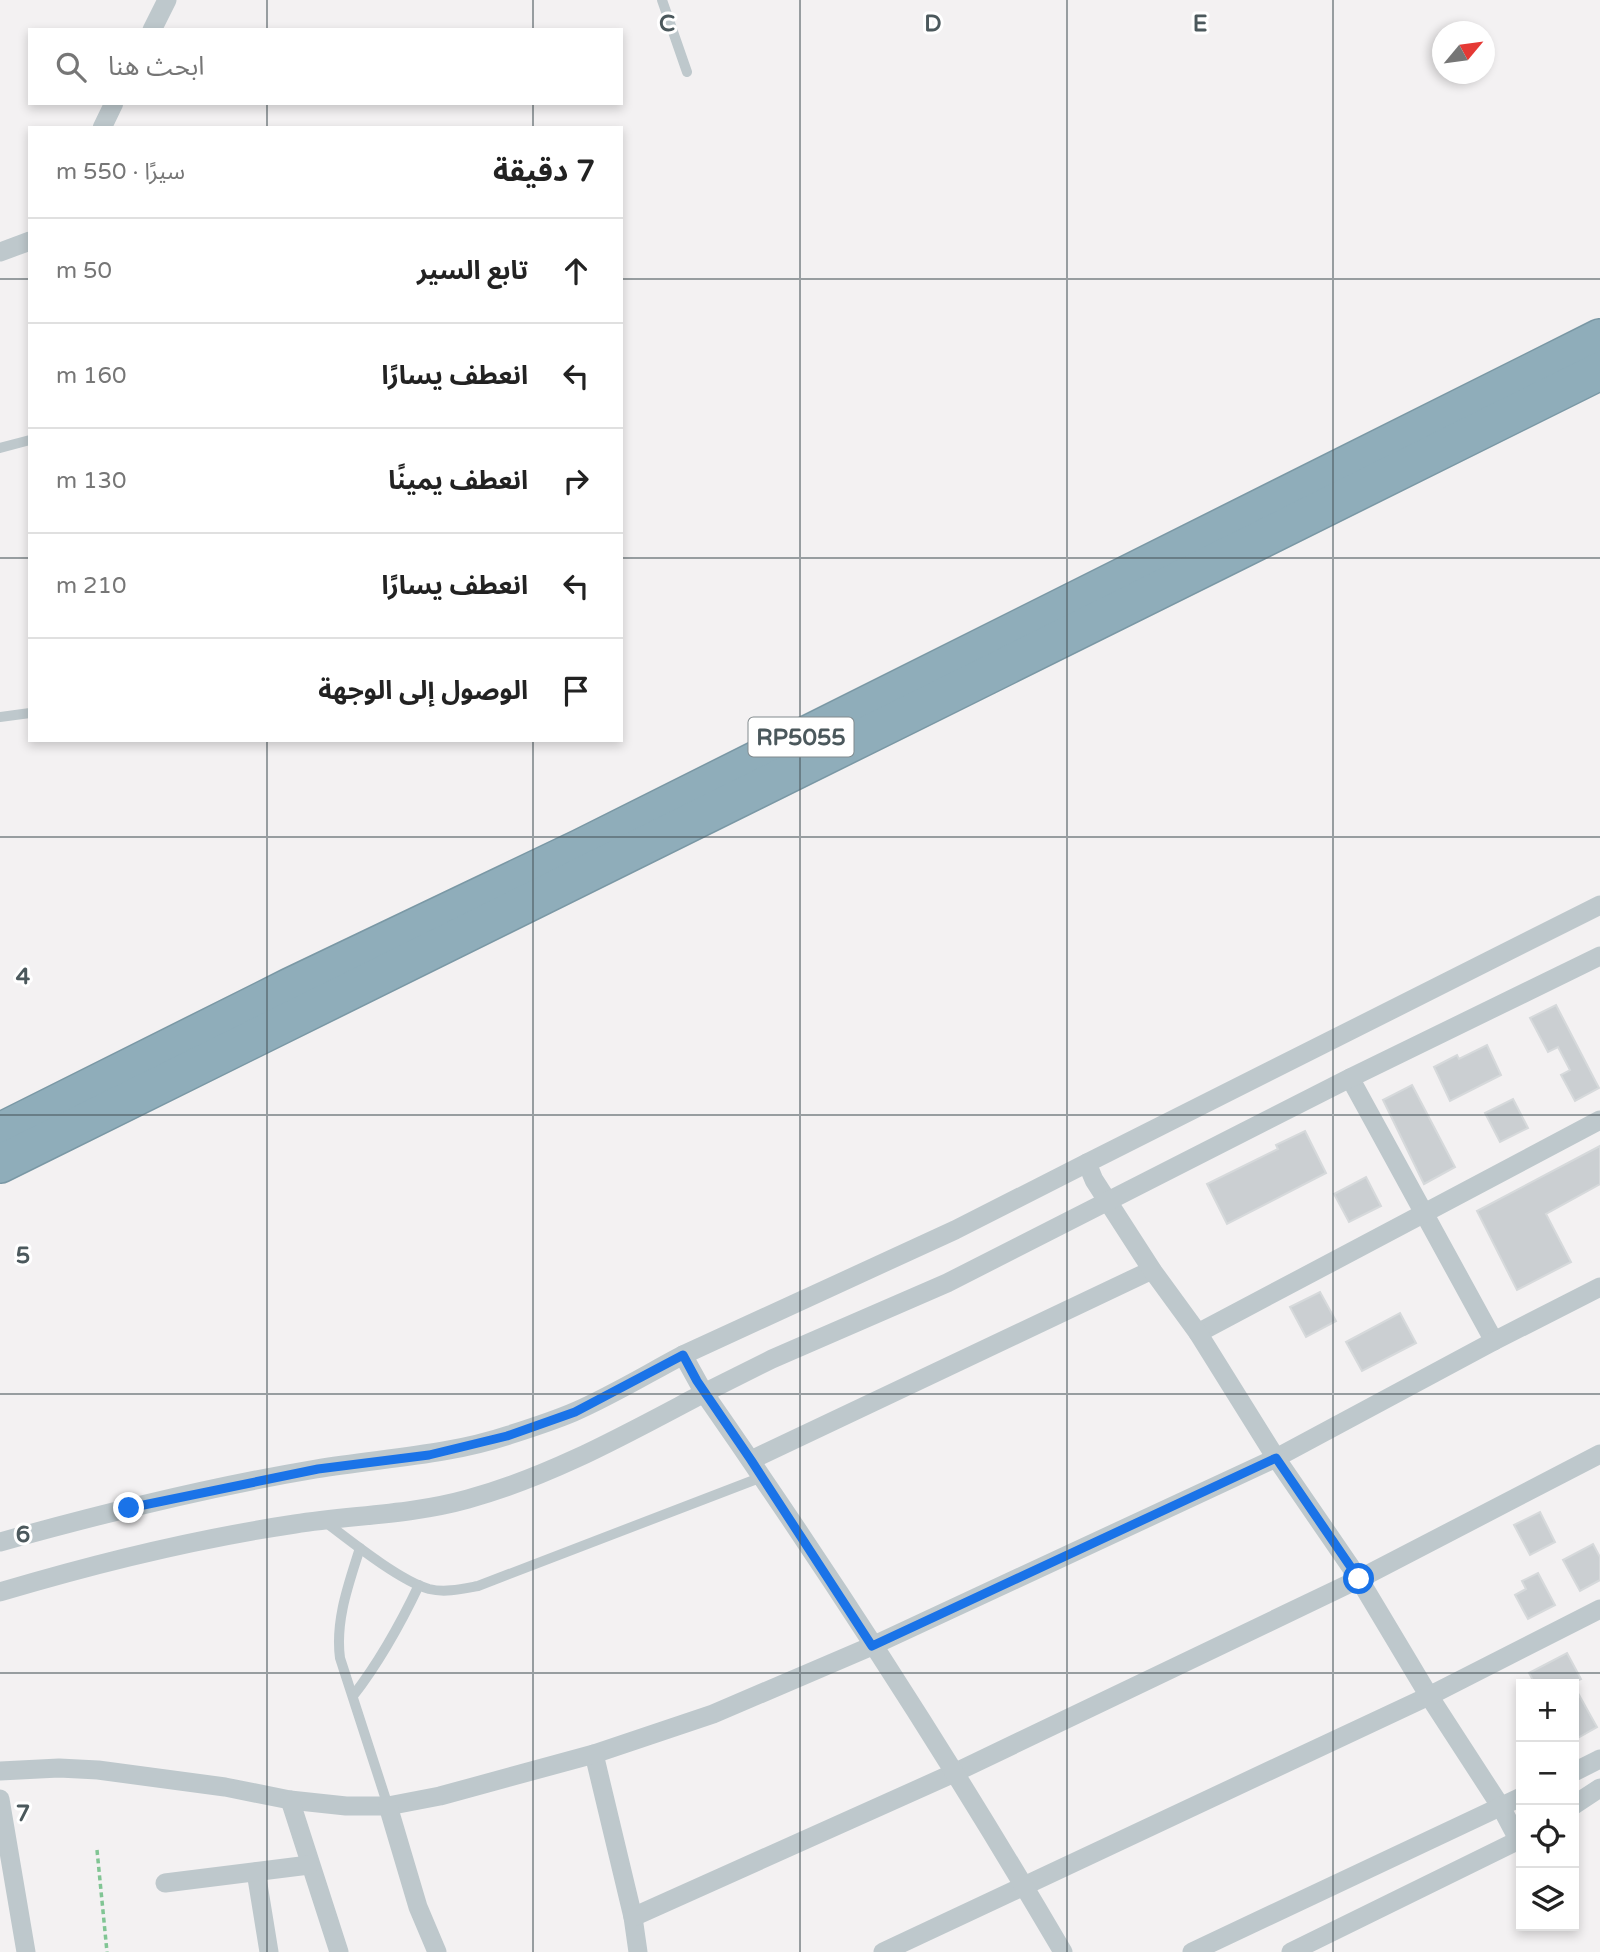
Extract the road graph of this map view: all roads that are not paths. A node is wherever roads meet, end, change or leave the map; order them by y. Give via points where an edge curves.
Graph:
1 (167, 0) edge
2 (662, 0) edge
3 (153, 28) edge
4 (687, 72) dead end
5 (113, 105) edge
6 (103, 126) edge
7 (28, 242) edge
8 (0, 251) edge
9 (1600, 338) edge
10 (1600, 371) edge
11 (28, 441) edge
12 (0, 448) edge
13 (28, 713) edge
14 (0, 717) edge
15 (1600, 905) edge
16 (1600, 956) edge
17 (1350, 1078) junction
18 (1600, 1120) edge
19 (0, 1132) edge
20 (1087, 1163) junction
21 (0, 1164) edge
22 (1109, 1202) junction
23 (1422, 1213) junction
24 (1152, 1270) junction
25 (1600, 1287) edge
26 (1198, 1332) junction
27 (1494, 1341) junction
28 (683, 1355) junction
29 (704, 1392) junction
30 (1600, 1454) edge
31 (1276, 1458) junction
32 (751, 1460) junction
33 (762, 1477) junction
34 (323, 1521) junction
35 (0, 1542) edge
36 (360, 1548) junction
37 (1359, 1579) junction
38 (419, 1585) junction
39 (0, 1592) edge
40 (1600, 1609) edge
41 (872, 1646) junction
42 (353, 1696) junction
43 (1429, 1696) junction
44 (594, 1754) junction
45 (1600, 1759) edge
46 (1579, 1770) edge
47 (0, 1771) edge
48 (954, 1773) junction
49 (1600, 1788) edge
50 (0, 1799) edge
51 (290, 1800) junction
52 (1516, 1800) edge
53 (1579, 1802) edge
54 (388, 1805) junction
55 (1501, 1807) junction
56 (1516, 1833) edge
57 (3, 1835) edge
58 (1516, 1842) edge
59 (309, 1865) junction
60 (256, 1872) junction
61 (165, 1883) dead end
62 (1025, 1887) junction
63 (633, 1917) junction
64 (26, 1952) edge
65 (269, 1952) edge
66 (339, 1952) edge
67 (437, 1952) edge
68 (638, 1952) edge
69 (883, 1952) edge
70 (1063, 1952) edge
71 (1192, 1952) edge
72 (1291, 1952) edge

1 - 3 street
2 - 4 lane
5 - 6 street
7 - 8 street
9 - 19 highway, RP5055
10 - 21 highway, RP5055
11 - 12 lane
13 - 14 lane
15 - 20 street
16 - 17 street
17 - 22 street
17 - 23 street
18 - 23 street
20 - 22 street
20 - 28 street via 955,1230
22 - 24 street
22 - 29 street via 947,1283
23 - 26 street
23 - 27 street
24 - 26 street
24 - 32 street
25 - 27 street
26 - 31 street
27 - 31 street
28 - 29 street
28 - 35 street via 575,1412 473,1445 267,1478
29 - 32 street
29 - 34 street via 600,1448 526,1480 430,1509
30 - 37 street
31 - 37 street
31 - 41 street
32 - 33 street
33 - 38 lane via 478,1586 431,1590
33 - 41 street
34 - 36 lane
34 - 39 street via 185,1544
36 - 38 lane
36 - 42 lane via 344,1601 339,1645
37 - 43 street
37 - 48 street
38 - 42 lane via 398,1630
40 - 43 street
41 - 44 street via 713,1714
41 - 48 street
42 - 54 lane
43 - 55 street
43 - 62 street
44 - 54 street via 440,1796
44 - 63 street
45 - 46 street
47 - 51 street via 98,1770
48 - 62 street
48 - 63 street
49 - 53 street
50 - 57 street
51 - 54 street
51 - 59 street
52 - 55 street
54 - 67 street via 418,1907
55 - 56 street
55 - 71 street
57 - 64 street
58 - 72 street
59 - 60 street
59 - 66 street
60 - 61 street
60 - 65 street
62 - 69 street
62 - 70 street
63 - 68 street

